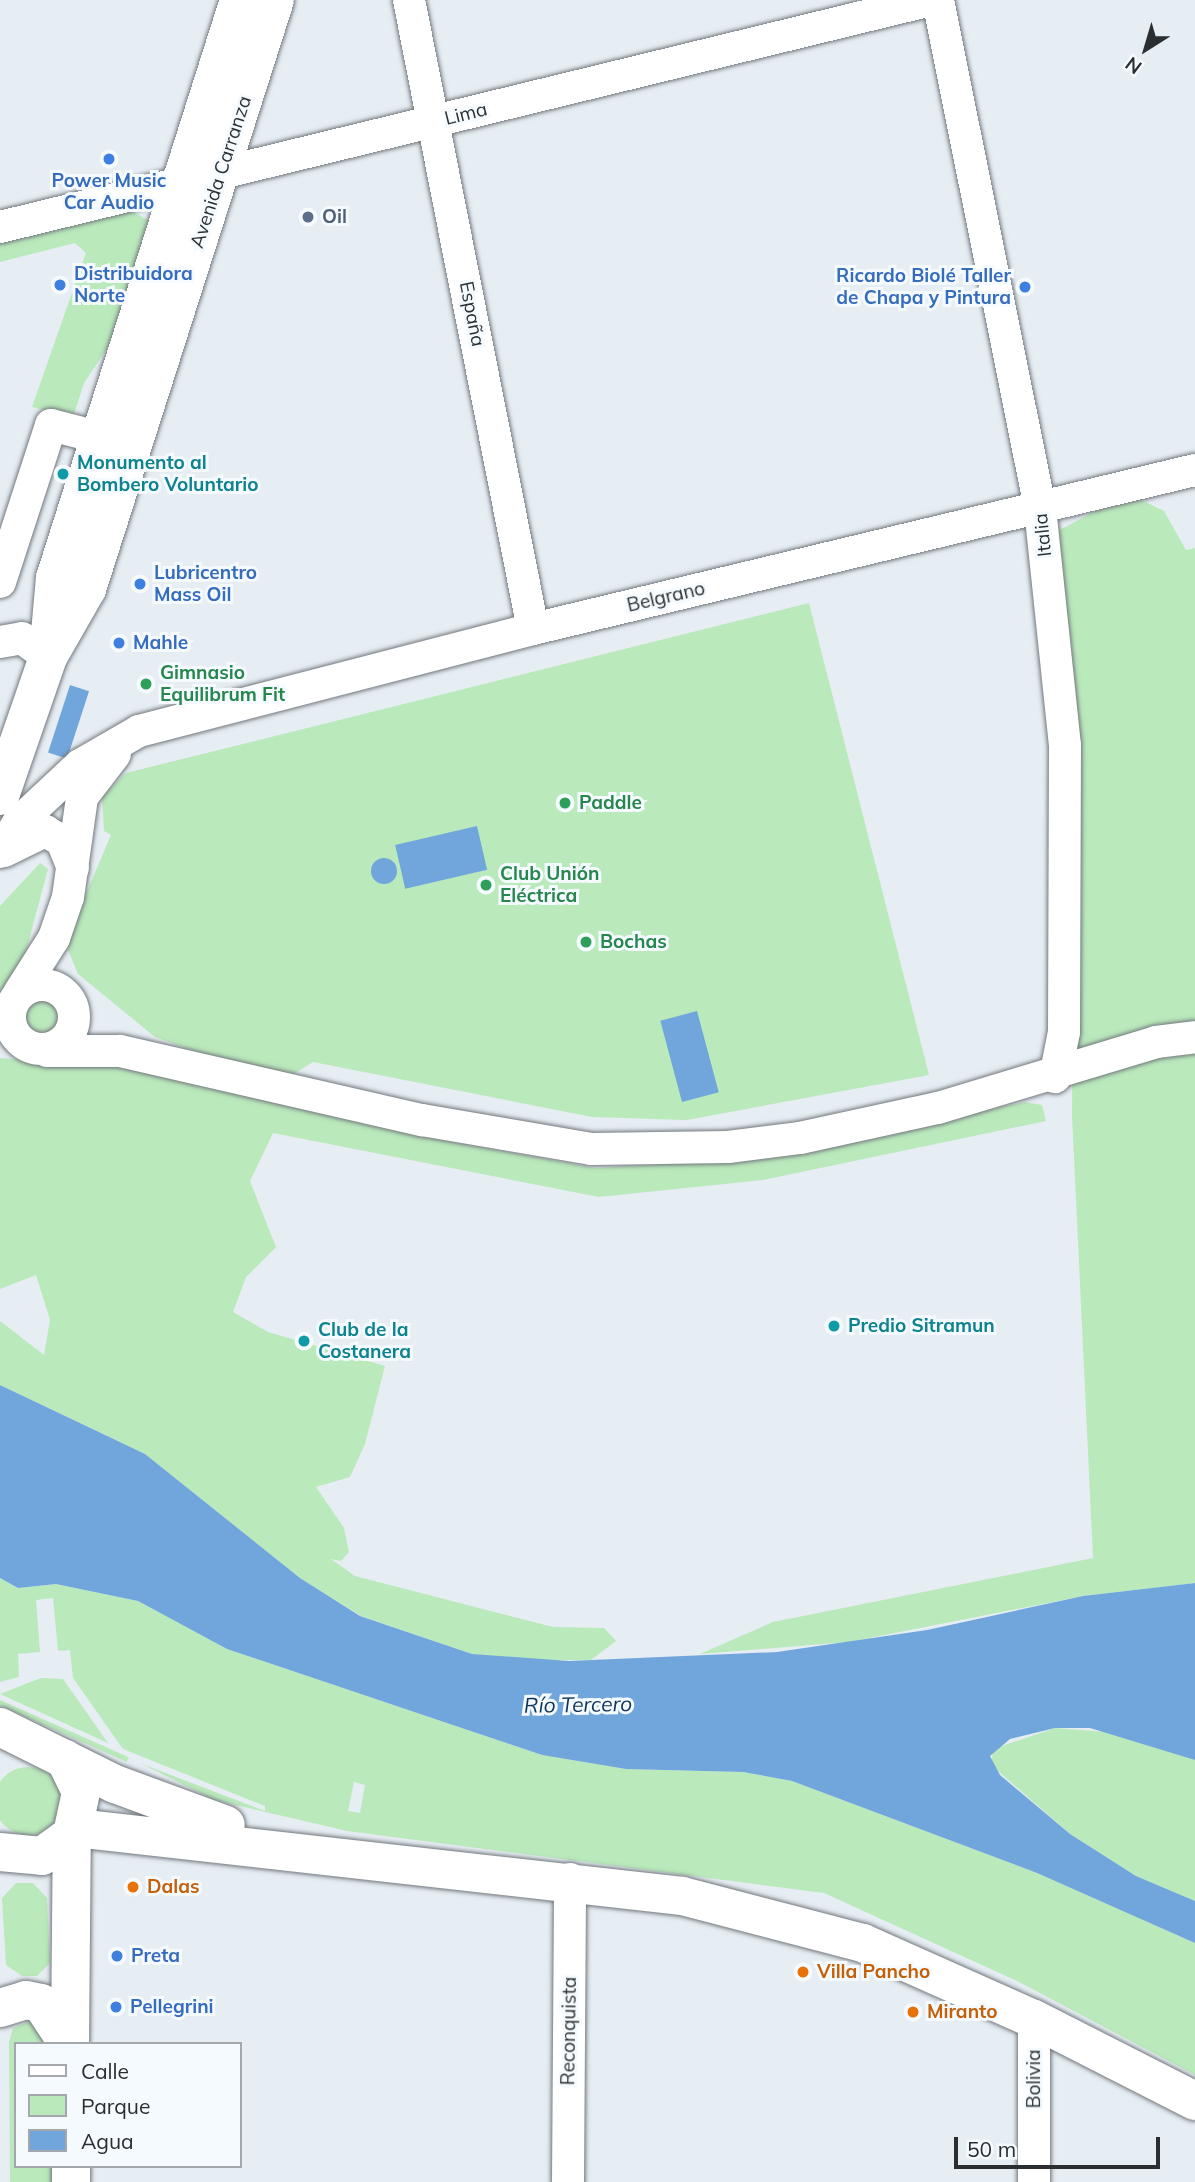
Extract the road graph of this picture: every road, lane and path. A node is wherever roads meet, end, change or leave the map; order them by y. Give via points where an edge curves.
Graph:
1 (239, 0) edge
2 (275, 0) edge
3 (409, 0) edge
4 (931, 0) edge
5 (938, 0) edge
6 (436, 121) junction
7 (220, 174) junction
8 (180, 184) junction
9 (0, 227) edge
10 (101, 438) junction
11 (1193, 480) edge
12 (1040, 508) junction
13 (0, 582) edge
14 (533, 629) junction
15 (0, 642) edge
16 (0, 655) edge
17 (48, 657) junction
18 (139, 731) junction
19 (0, 796) edge
20 (0, 853) edge
21 (73, 868) junction
22 (54, 938) junction
23 (70, 1001) junction
24 (10, 1003) edge
25 (1195, 1037) edge
26 (0, 1047) edge
27 (41, 1051) junction
28 (120, 1051) junction
29 (1055, 1077) junction
30 (0, 1727) edge
31 (0, 1750) edge
32 (56, 1754) junction
33 (74, 1831) junction
34 (0, 1853) edge
35 (357, 1855) junction
36 (570, 1880) junction
37 (0, 2008) edge
38 (1034, 2019) junction
39 (68, 2042) edge
40 (69, 2042) edge
41 (1195, 2101) edge
42 (568, 2182) edge
43 (1034, 2182) edge

1 - 8 main road, Avenida Carranza
2 - 7 main road, Avenida Carranza
3 - 6 street, España
4 - 6 street, Lima
5 - 12 street, Italia
6 - 7 street, Lima
6 - 14 street, España
7 - 8 street, Lima
7 - 17 main road, Avenida Carranza via 87,589
8 - 9 street, Lima
8 - 10 main road, Avenida Carranza
10 - 13 street via 51,425
10 - 17 main road, Avenida Carranza via 55,578
11 - 12 street, Belgrano
12 - 14 street, Belgrano
12 - 29 street, Italia via 1065,745 1064,1032
14 - 18 street, Belgrano
15 - 17 street via 22,638
16 - 17 street via 17,663
17 - 19 main road, Avenida Carranza
18 - 20 street, Belgrano via 80,765 18,823
18 - 21 street via 82,797
20 - 21 street via 17,839 45,831 62,841
21 - 22 street
22 - 23 street
22 - 24 street
23 - 24 street via 42,984
23 - 27 street via 70,1037
23 - 28 street
24 - 27 street via 12,1032
25 - 29 street via 1103,1057
26 - 27 street
27 - 28 street
28 - 29 street via 422,1120 592,1149 728,1147 800,1138
30 - 32 main road
31 - 32 main road
32 - 33 main road via 82,1792
32 - 35 main road via 205,1818
33 - 34 main road via 42,1856
33 - 35 main road
33 - 40 main road
35 - 36 main road
36 - 38 main road via 682,1896 863,1943
36 - 42 street, Reconquista
37 - 39 main road via 26,2000 41,2003
38 - 41 main road
38 - 43 street, Bolivia

